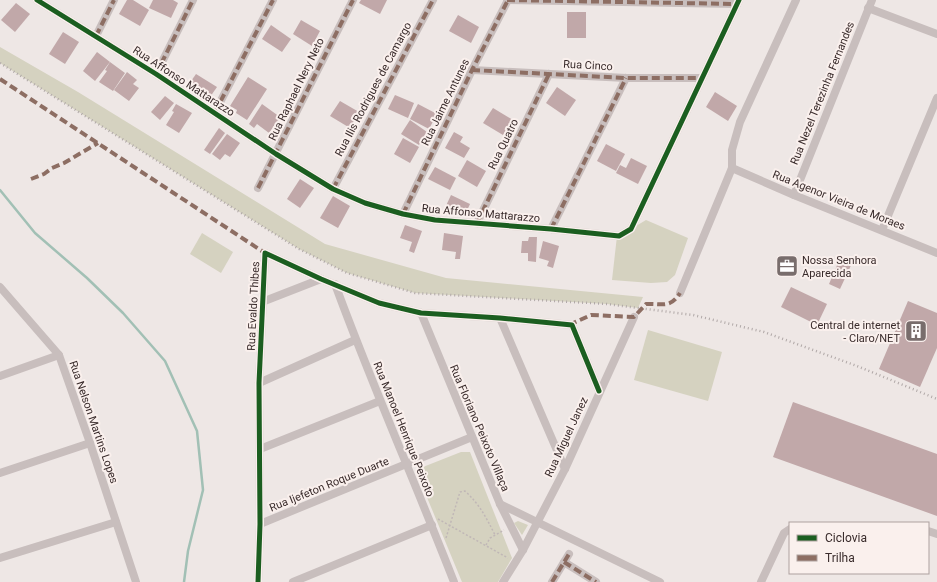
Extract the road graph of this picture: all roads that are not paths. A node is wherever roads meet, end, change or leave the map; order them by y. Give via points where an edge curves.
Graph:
1 (37, 0) edge
2 (114, 0) edge
3 (193, 0) edge
4 (273, 0) edge
5 (353, 0) edge
6 (433, 0) edge
7 (508, 0) edge
8 (796, 0) edge
9 (738, 2) edge
10 (870, 4) edge
11 (937, 34) edge
12 (96, 36) junction
13 (472, 70) junction
14 (156, 74) junction
15 (549, 74) junction
16 (626, 78) junction
17 (702, 78) junction
18 (937, 98) edge
19 (215, 112) junction
20 (276, 154) junction
21 (732, 168) junction
22 (258, 188) dead end
23 (333, 189) junction
24 (794, 195) junction
25 (403, 214) junction
26 (477, 223) junction
27 (551, 229) junction
28 (882, 230) junction
29 (937, 253) edge
30 (321, 279) junction
31 (335, 284) junction
32 (1, 289) edge
33 (680, 293) dead end
34 (262, 302) junction
35 (421, 314) junction
36 (634, 317) dead end
37 (500, 318) junction
38 (355, 340) junction
39 (59, 355) junction
40 (0, 376) edge
41 (258, 383) junction
42 (599, 391) junction
43 (380, 402) junction
44 (472, 437) junction
45 (90, 442) junction
46 (260, 450) junction
47 (407, 464) junction
48 (565, 469) junction
49 (0, 474) edge
50 (500, 504) junction
51 (116, 522) junction
52 (537, 522) junction
53 (260, 524) junction
54 (432, 525) junction
55 (789, 530) edge
56 (523, 550) junction
57 (569, 554) dead end
58 (0, 558) edge
59 (564, 562) junction
60 (136, 582) edge
61 (258, 582) edge
62 (293, 582) edge
63 (454, 582) edge
64 (503, 582) edge
65 (552, 582) edge
66 (596, 582) edge
67 (660, 582) edge
68 (761, 582) edge

1 - 12 street, Rua Affonso Mattarazzo
2 - 12 street
3 - 14 street
4 - 19 street
5 - 20 street, Rua Raphael Nery Neto
6 - 23 street, Rua Ilis Rodrigues de Camargo
7 - 9 street
7 - 13 street, Rua Jaime Antunes
8 - 21 street via 740,122 732,150
9 - 17 street, Rua Affonso Mattarazzo
10 - 11 street
10 - 24 street, Rua Nezel Terezinha Fernandes
12 - 14 street, Rua Affonso Mattarazzo
13 - 15 street, Rua Cinco
13 - 25 street, Rua Jaime Antunes
14 - 19 street, Rua Affonso Mattarazzo
15 - 16 street, Rua Cinco
15 - 26 street, Rua Quatro
16 - 17 street, Rua Cinco
16 - 27 street
17 - 27 street, Rua Affonso Mattarazzo via 631,229 619,236
18 - 28 street
19 - 20 street, Rua Affonso Mattarazzo
20 - 22 street, Rua Raphael Nery Neto
20 - 23 street, Rua Affonso Mattarazzo
21 - 24 street, Rua Agenor Vieira de Moraes
21 - 33 street
23 - 25 street, Rua Affonso Mattarazzo via 366,203
24 - 28 street, Rua Agenor Vieira de Moraes
25 - 26 street, Rua Affonso Mattarazzo via 435,220
26 - 27 street, Rua Affonso Mattarazzo
28 - 29 street, Rua Agenor Vieira de Moraes
30 - 31 street, Rua Evaldo Thibes
30 - 34 street
30 - 34 street, Rua Evaldo Thibes via 265,253
31 - 35 street, Rua Evaldo Thibes via 379,303
31 - 38 street, Rua Manoel Henrique Peixoto
32 - 39 street, Rua Nelson Martins Lopes
34 - 41 street, Rua Evaldo Thibes
35 - 37 street, Rua Evaldo Thibes
35 - 44 street, Rua Floriano Peixoto Villaça
36 - 42 street, Rua Miguel Janez
37 - 42 street, Rua Evaldo Thibes via 572,325
37 - 48 street
38 - 41 street
38 - 43 street, Rua Manoel Henrique Peixoto
39 - 40 street
39 - 45 street, Rua Nelson Martins Lopes
41 - 46 street, Rua Evaldo Thibes
42 - 48 street, Rua Miguel Janez
43 - 46 street
43 - 47 street, Rua Manoel Henrique Peixoto
44 - 47 street, Rua Ijefeton Roque Duarte
44 - 50 street, Rua Floriano Peixoto Villaça
45 - 49 street
45 - 51 street, Rua Nelson Martins Lopes
46 - 53 street, Rua Evaldo Thibes
47 - 53 street, Rua Ijefeton Roque Duarte
47 - 54 street, Rua Manoel Henrique Peixoto
48 - 52 street, Rua Miguel Janez
50 - 52 street
50 - 56 street, Rua Floriano Peixoto Villaça
51 - 58 street
51 - 60 street, Rua Nelson Martins Lopes
52 - 56 street, Rua Miguel Janez
52 - 67 street
53 - 61 street, Rua Evaldo Thibes
54 - 62 street
54 - 63 street, Rua Manoel Henrique Peixoto
55 - 68 street via 784,533
56 - 64 street, Rua Miguel Janez
57 - 59 street
59 - 65 street
59 - 66 street

